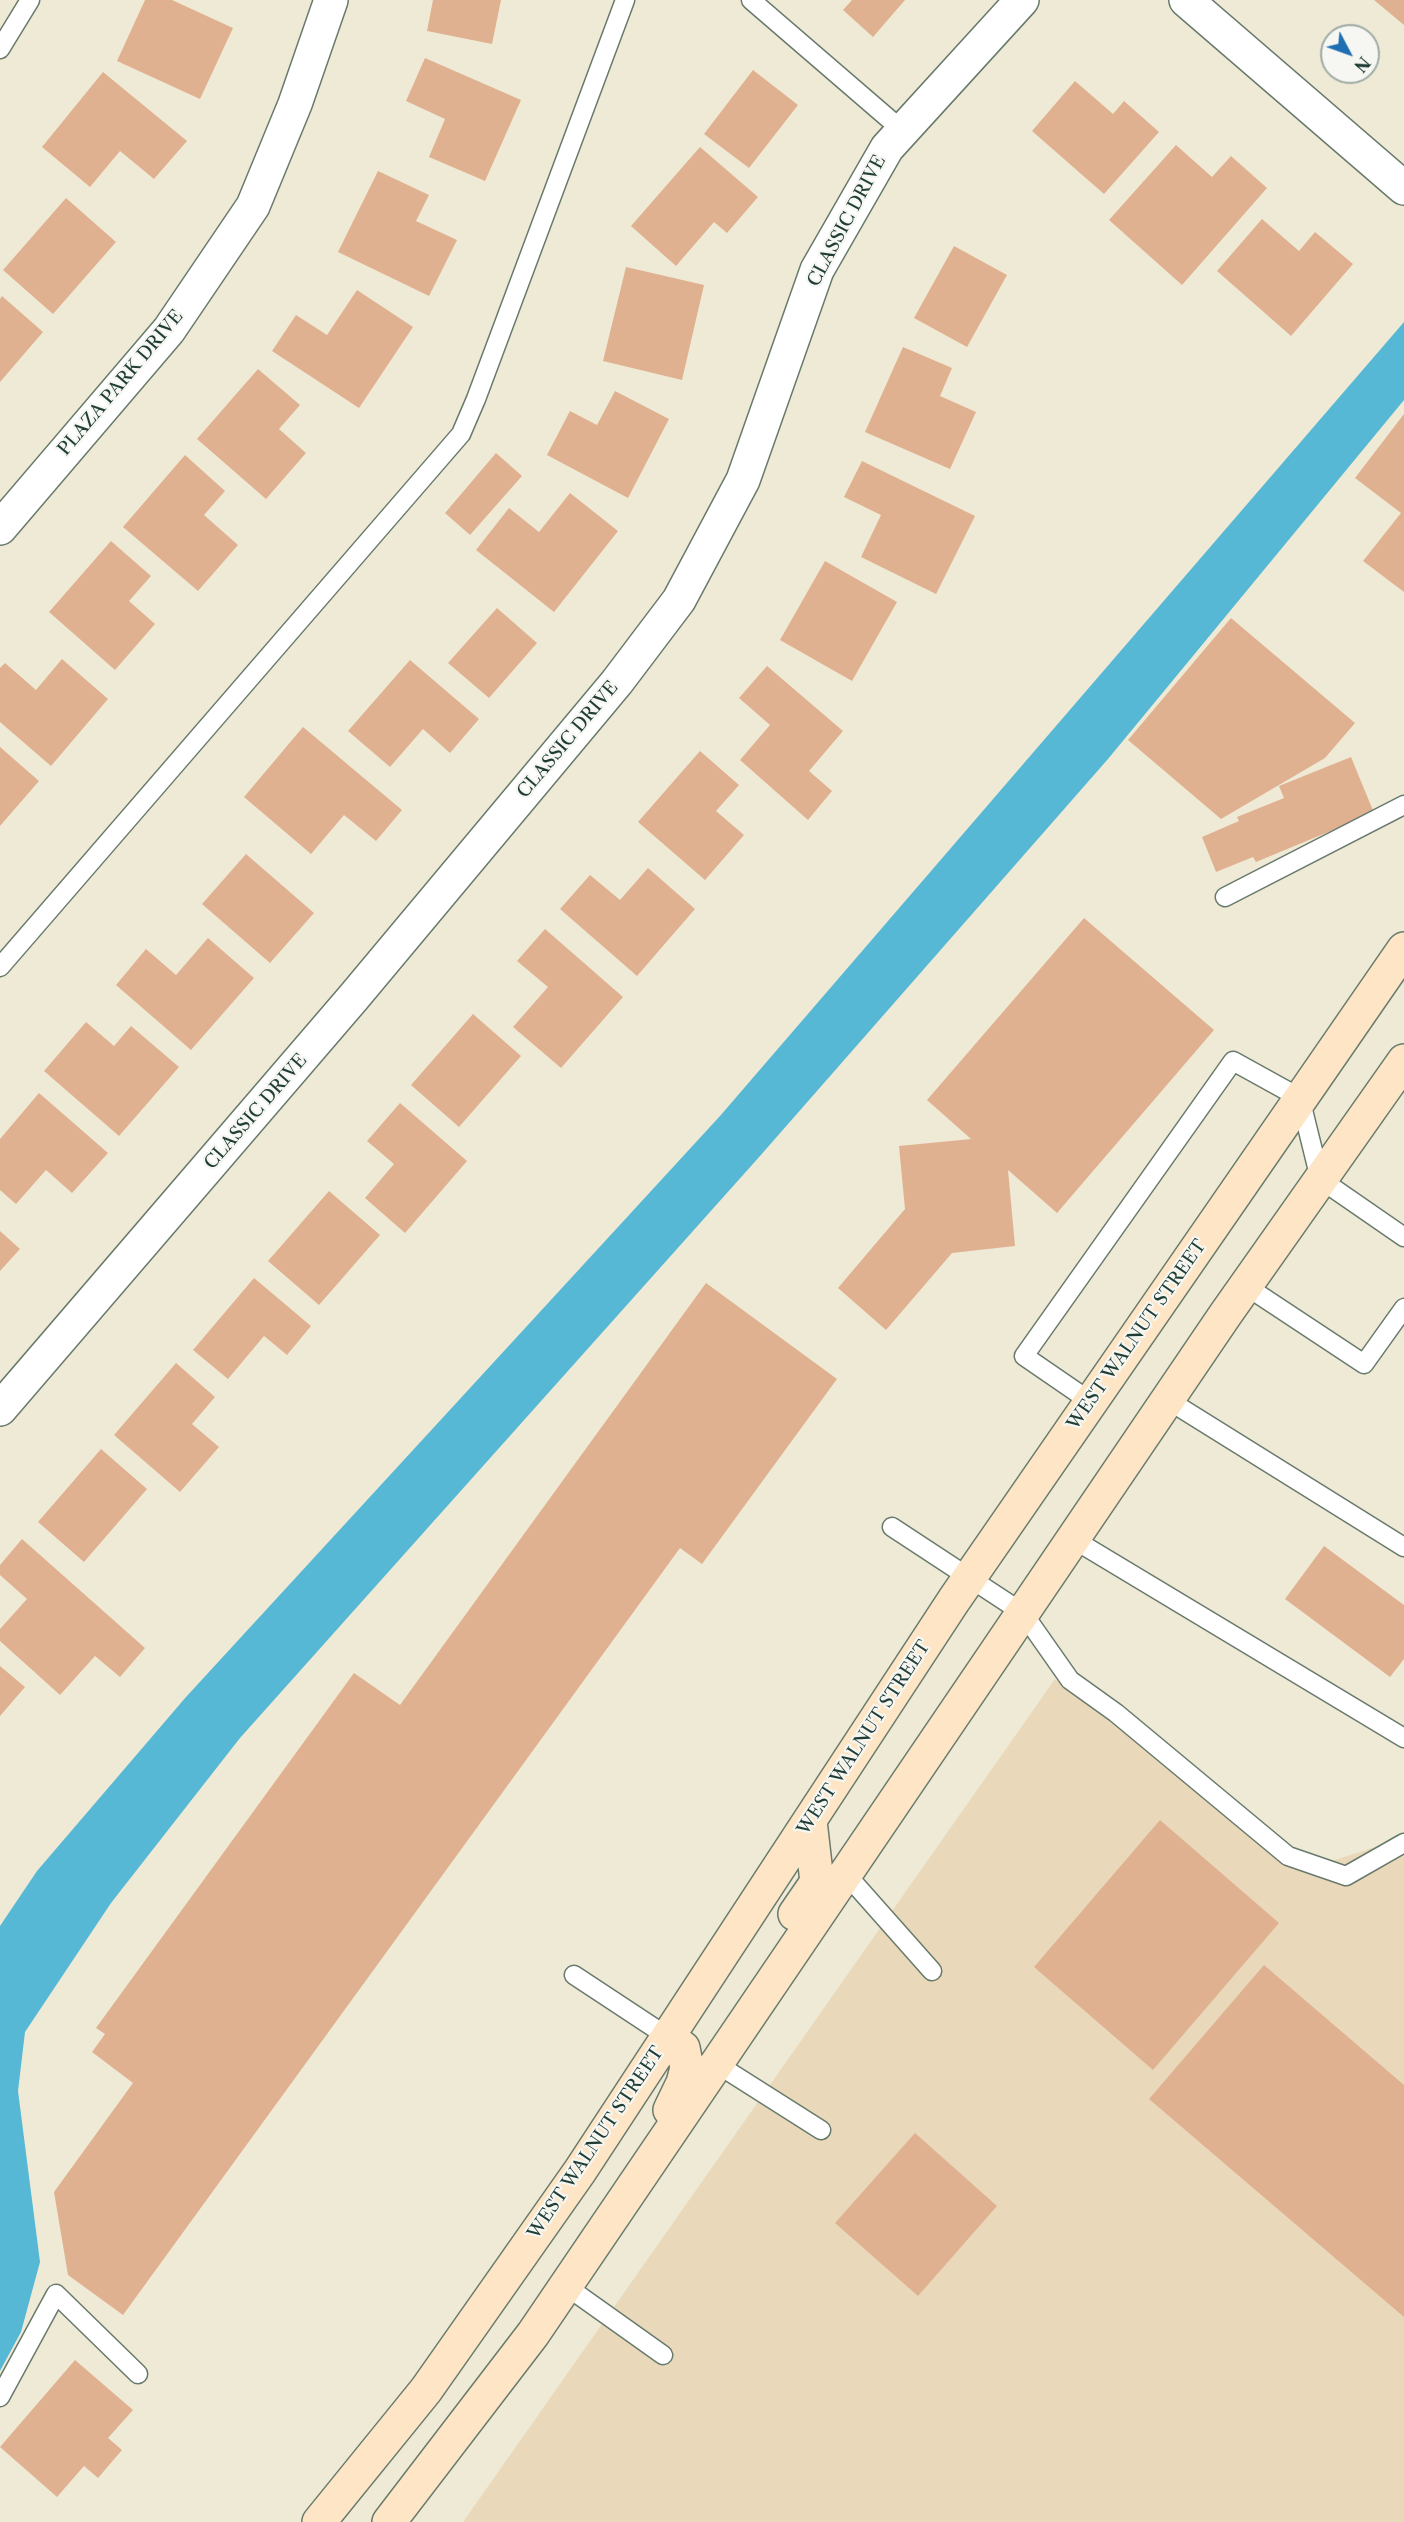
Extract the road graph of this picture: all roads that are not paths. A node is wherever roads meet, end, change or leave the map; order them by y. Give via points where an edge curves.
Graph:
1 (30, 0) edge
2 (331, 0) edge
3 (626, 0) edge
4 (751, 0) edge
5 (1022, 0) edge
6 (1186, 0) edge
7 (0, 49) edge
8 (903, 130) junction
9 (1404, 188) edge
10 (0, 528) edge
11 (1404, 805) edge
12 (1225, 897) dead end
13 (1404, 949) edge
14 (0, 967) edge
15 (1404, 1061) edge
16 (1300, 1098) junction
17 (1320, 1179) junction
18 (1404, 1237) edge
19 (1246, 1286) junction
20 (1404, 1308) edge
21 (1168, 1401) junction
22 (1091, 1402) junction
23 (0, 1409) edge
24 (892, 1527) dead end
25 (1073, 1539) junction
26 (1404, 1547) edge
27 (969, 1579) junction
28 (1023, 1613) junction
29 (1404, 1738) edge
30 (810, 1821) junction
31 (1404, 1843) edge
32 (846, 1874) junction
33 (932, 1971) dead end
34 (574, 1975) dead end
35 (668, 2037) junction
36 (717, 2064) junction
37 (821, 2130) dead end
38 (572, 2277) junction
39 (663, 2355) dead end
40 (138, 2374) dead end
41 (0, 2397) edge
42 (319, 2522) edge
43 (389, 2522) edge

1 - 7 lane
2 - 10 street, PLAZA PARK DRIVE via 295,104 253,206 169,330
3 - 14 lane via 461,434
4 - 8 lane
5 - 8 street, CLASSIC DRIVE
6 - 9 street
8 - 23 street, CLASSIC DRIVE via 887,148 816,270 743,480 679,600 617,682 353,998
11 - 12 lane
13 - 16 main road, WEST WALNUT STREET
15 - 17 main road
16 - 17 lane
16 - 22 main road, WEST WALNUT STREET
16 - 22 lane via 1233,1061 1024,1356
17 - 18 lane
17 - 19 main road
19 - 20 lane via 1364,1364
19 - 21 main road
21 - 25 main road
21 - 26 lane
22 - 27 main road, WEST WALNUT STREET
24 - 27 lane
25 - 28 main road
25 - 29 lane
27 - 28 lane
27 - 30 main road, WEST WALNUT STREET
28 - 31 lane via 1070,1680 1116,1713 1287,1856 1346,1876
28 - 32 main road
30 - 35 main road, WEST WALNUT STREET
30 - 36 main road via 817,1882 747,1985 724,2030
32 - 33 lane
32 - 36 main road
34 - 35 lane
35 - 38 main road via 683,2048 687,2068 683,2083 668,2115 617,2188
35 - 42 main road, WEST WALNUT STREET via 580,2171 426,2390
36 - 37 lane
36 - 38 main road
38 - 39 lane
38 - 43 main road via 534,2334
40 - 41 lane via 56,2294

